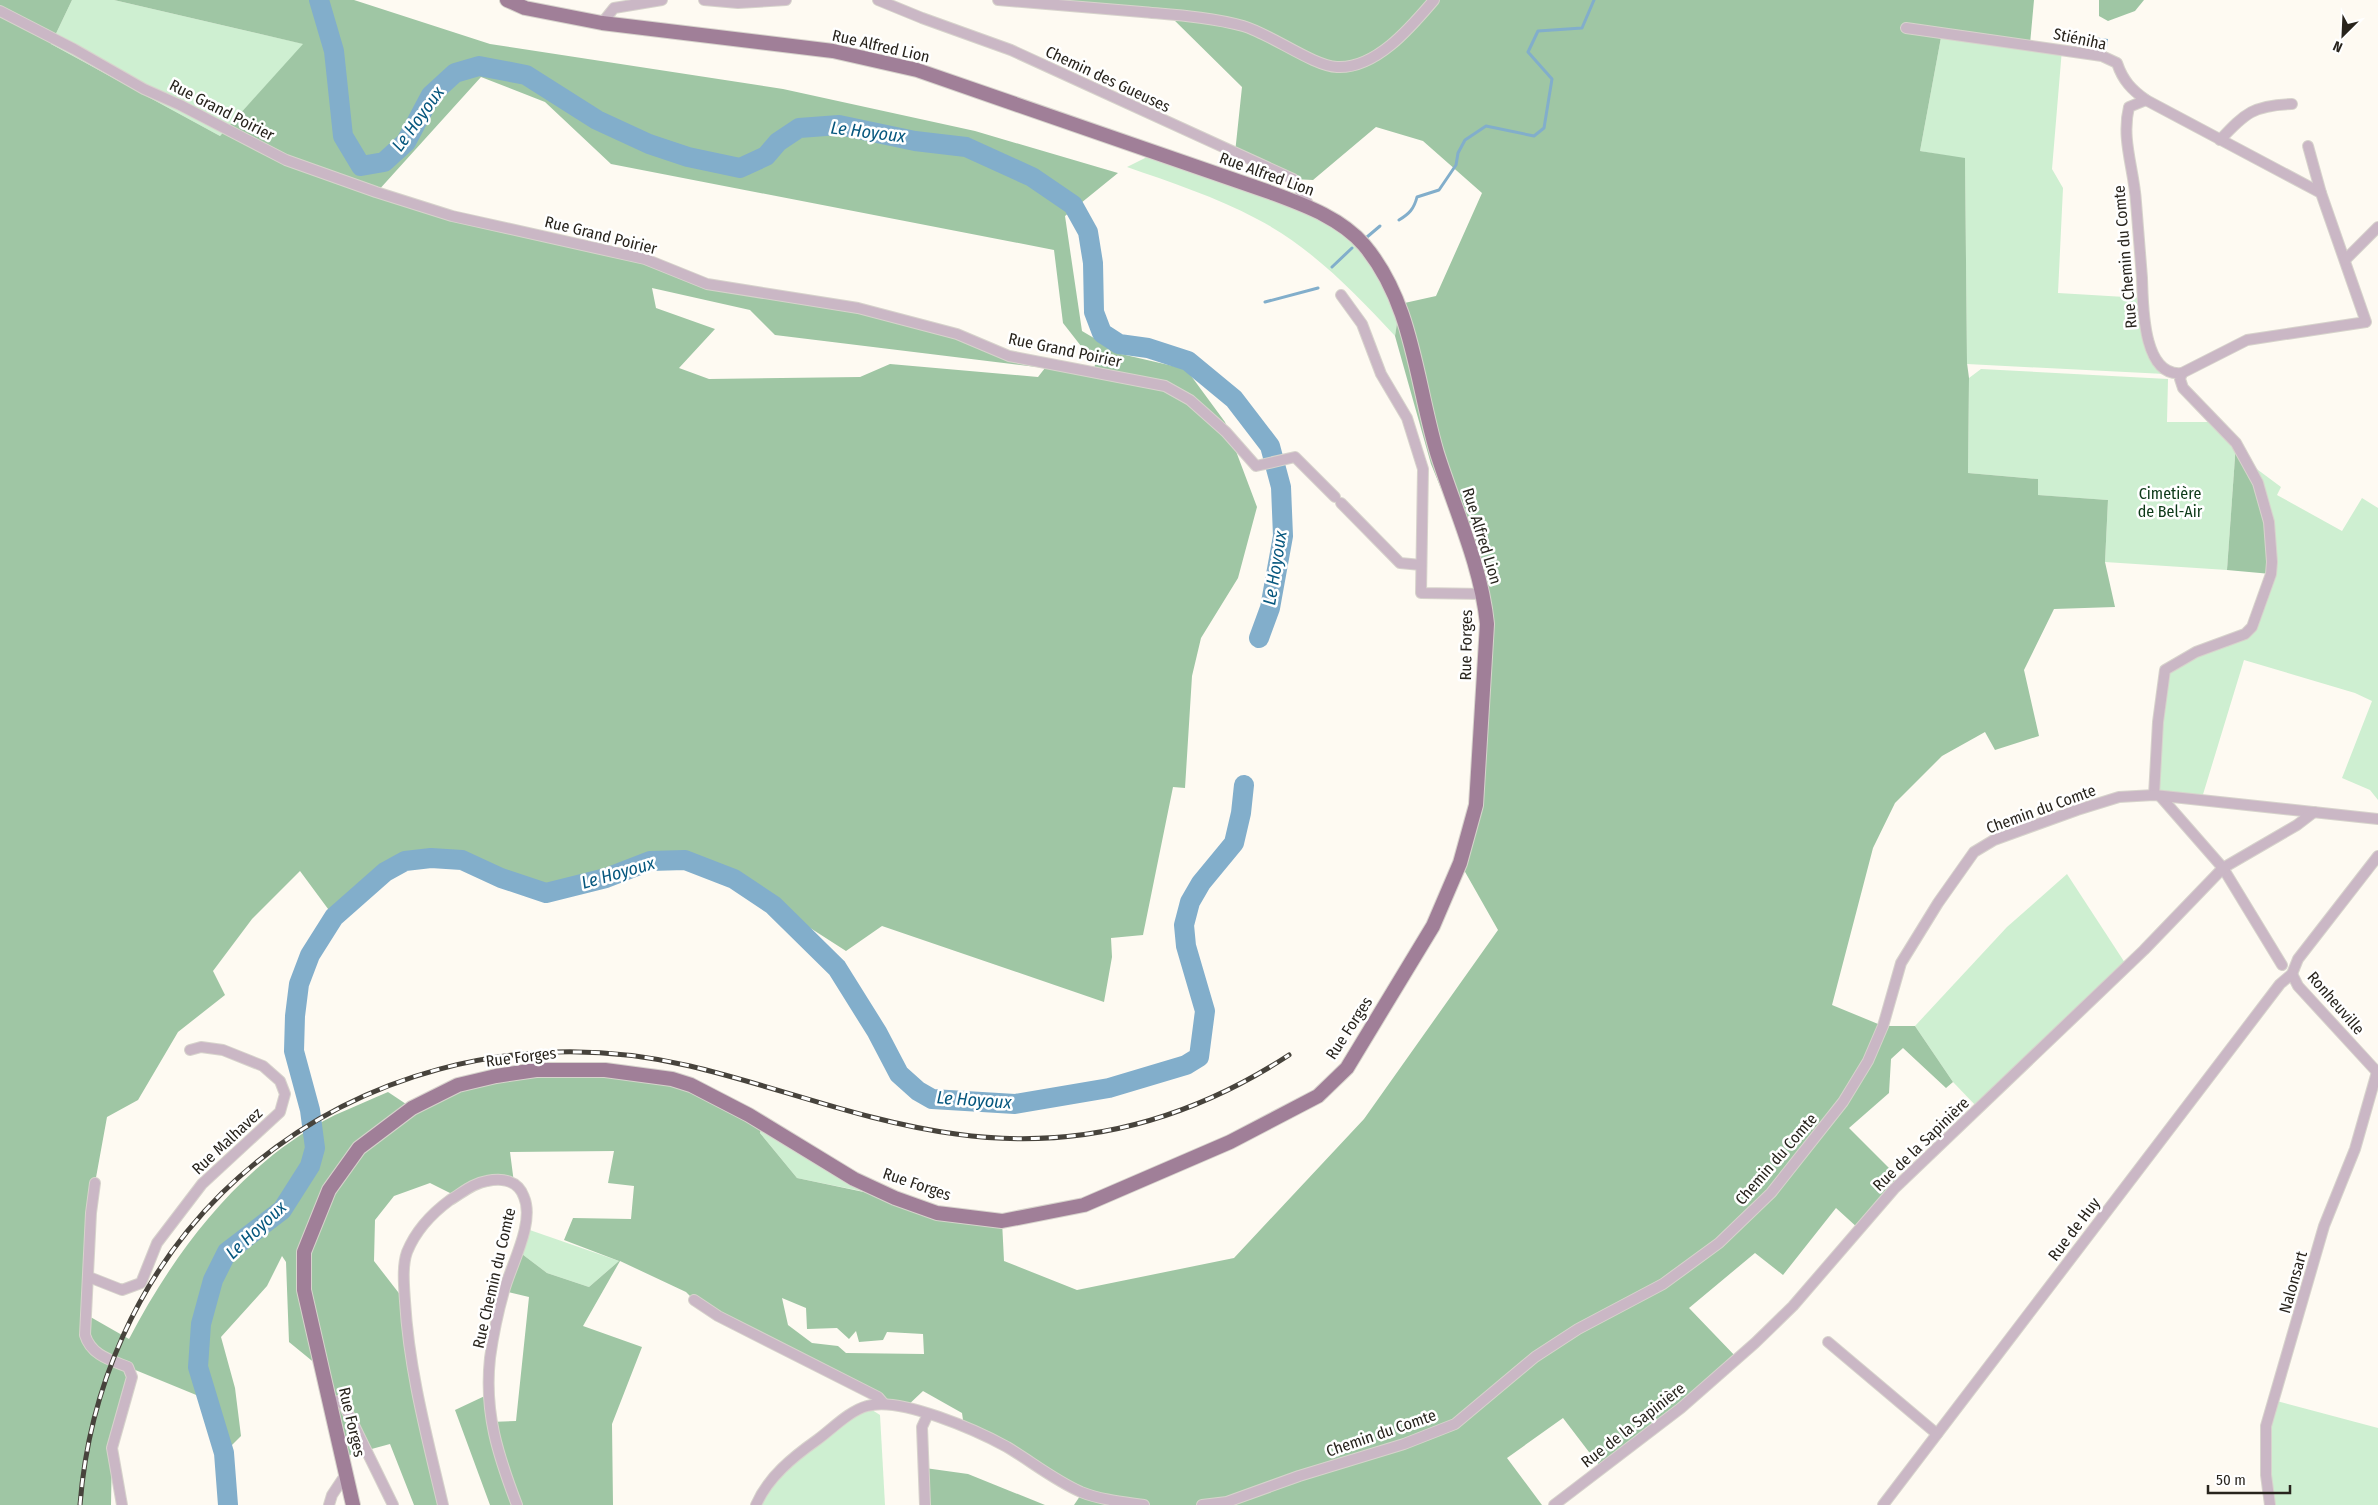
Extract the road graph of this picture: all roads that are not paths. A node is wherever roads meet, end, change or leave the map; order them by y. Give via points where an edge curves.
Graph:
1 (507, 0) edge
2 (662, 0) edge
3 (704, 0) edge
4 (786, 0) edge
5 (878, 0) edge
6 (998, 0) edge
7 (1434, 0) edge
8 (0, 11) edge
9 (602, 23) junction
10 (1906, 28) dead end
11 (2146, 100) junction
12 (2292, 104) dead end
13 (2220, 140) junction
14 (2308, 146) dead end
15 (2321, 193) junction
16 (1310, 207) junction
17 (2378, 227) edge
18 (2345, 260) junction
19 (1341, 295) dead end
20 (2366, 322) junction
21 (2378, 323) edge
22 (2182, 373) junction
23 (1421, 565) junction
24 (1484, 594) junction
25 (2157, 795) junction
26 (2314, 812) junction
27 (2378, 819) edge
28 (2378, 856) edge
29 (2223, 868) junction
30 (2282, 965) dead end
31 (2292, 974) junction
32 (190, 1050) dead end
33 (2377, 1072) edge
34 (95, 1183) dead end
35 (90, 1277) junction
36 (694, 1300) dead end
37 (1828, 1342) dead end
38 (330, 1402) junction
39 (884, 1404) junction
40 (928, 1414) junction
41 (1937, 1434) junction
42 (346, 1474) junction
43 (122, 1505) edge
44 (330, 1505) edge
45 (353, 1505) edge
46 (393, 1505) edge
47 (443, 1505) edge
48 (517, 1505) edge
49 (756, 1505) edge
50 (925, 1505) edge
51 (1144, 1505) edge
52 (1202, 1505) edge
53 (1554, 1505) edge
54 (1883, 1505) edge
55 (2270, 1505) edge

1 - 9 main road, Rue Alfred Lion via 525,8
2 - 9 street via 614,8
3 - 4 street via 738,3
5 - 16 street, Chemin des Gueuses via 1011,50 1293,179
6 - 7 street via 1193,17 1243,26 1274,38 1314,60 1337,67 1363,62 1389,46
8 - 23 street, Rue Grand Poirier via 74,48 144,89 286,160 405,201 452,216 645,259 707,284 876,312 957,334 1009,356 1165,386 1190,400 1226,432 1256,466 1295,457 1400,563
9 - 16 main road, Rue Alfred Lion via 833,51 916,70
10 - 11 street, Stiéniha via 2102,56 2117,63 2130,88
11 - 13 street, Stiéniha
11 - 22 street, Rue Chemin du Comte via 2129,107 2125,132 2136,199 2143,319 2158,362 2173,374
12 - 13 street via 2269,104 2256,108
13 - 15 street, Stiéniha
14 - 15 street
15 - 18 street
16 - 24 main road, Rue Alfred Lion via 1363,244 1388,278 1400,304 1437,453
17 - 18 street
18 - 20 street
19 - 23 street, Rue Alfred Lion via 1362,324 1381,374 1407,418 1423,469
20 - 21 street
20 - 22 street via 2247,340
22 - 25 street via 2183,388 2236,443 2258,483 2269,522 2271,568 2259,610 2252,627 2245,634 2196,652 2165,670 2158,722
23 - 24 street, Rue Alfred Lion via 1421,593
24 - 38 main road, Rue Forges via 1487,624 1476,805 1460,864 1433,926 1347,1068 1318,1096 1230,1142 1084,1206 1002,1221 937,1213 896,1198 854,1179 711,1094 672,1079 570,1068 496,1076 458,1085 412,1108 359,1148 329,1190 304,1252 304,1290
25 - 26 street, Chemin du Comte
25 - 29 street
25 - 52 street, Chemin du Comte via 2120,797 2068,813 1994,840 1974,852 1902,963 1883,1026 1868,1061 1843,1102 1771,1192 1719,1243 1663,1284 1578,1329 1535,1357 1455,1424 1227,1502
26 - 27 street, Chemin du Comte
26 - 29 street, Rue de la Sapinière
28 - 31 street, Rue de Huy via 2298,960
29 - 30 street
29 - 53 street, Rue de la Sapinière via 2144,950 1894,1189 1793,1306 1756,1343 1681,1408
31 - 33 street, Ronheuville via 2298,986
31 - 41 street, Rue de Huy via 2274,992
32 - 35 street, Rue Malhavez via 201,1047 223,1050 264,1066 280,1081 285,1094 280,1112 202,1184 158,1244 141,1283 122,1290
33 - 55 street, Nalonsart via 2355,1149 2324,1226 2266,1426
34 - 35 street
35 - 43 street via 85,1335 88,1346 100,1356 128,1366 132,1377 112,1448
36 - 39 street via 718,1316 878,1397
37 - 41 street
38 - 42 main road, Rue Forges
38 - 46 street via 340,1401 345,1407
39 - 40 street
39 - 49 street via 866,1406 804,1449 775,1475
40 - 50 street via 922,1427
40 - 51 street via 1007,1448 1043,1472 1083,1492
41 - 54 street, Rue de Huy
42 - 44 street via 332,1495
42 - 45 main road, Rue Forges
47 - 48 street, Rue Chemin du Comte via 420,1410 406,1320 407,1253 420,1228 438,1209 481,1182 503,1179 521,1189 527,1214 504,1291 490,1358 490,1422

